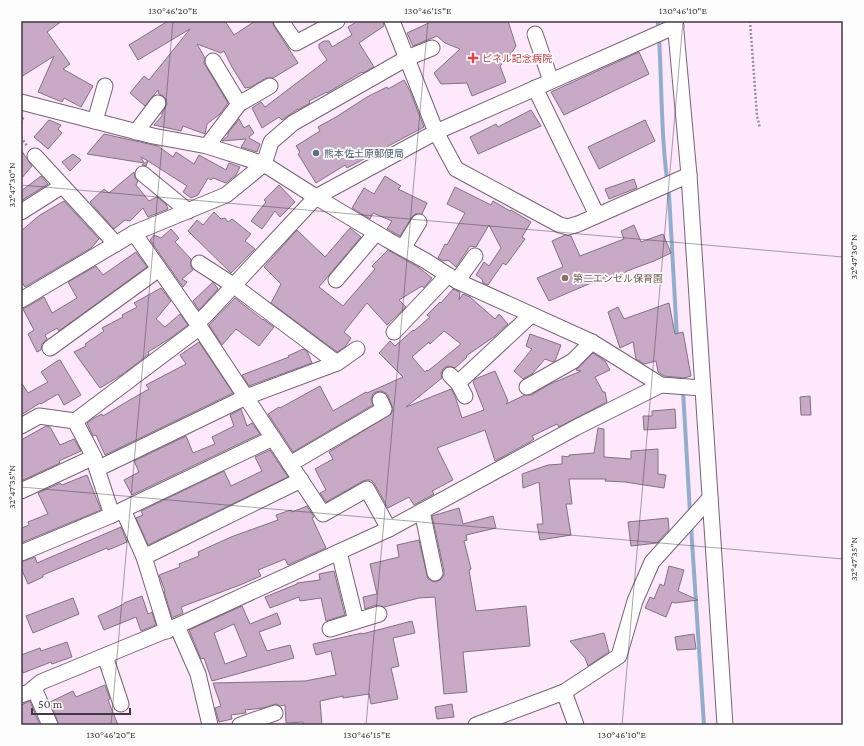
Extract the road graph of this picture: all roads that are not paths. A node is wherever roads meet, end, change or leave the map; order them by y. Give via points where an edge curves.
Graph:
1 (281, 21) edge
2 (337, 21) edge
3 (392, 21) edge
4 (676, 23) edge
5 (535, 34) dead end
6 (432, 48) dead end
7 (407, 58) junction
8 (213, 61) dead end
9 (551, 81) junction
10 (105, 86) dead end
11 (270, 86) dead end
12 (535, 88) junction
13 (21, 102) edge
14 (158, 103) dead end
15 (239, 104) junction
16 (95, 121) junction
17 (136, 132) junction
18 (436, 132) junction
19 (207, 146) junction
20 (35, 156) dead end
21 (264, 164) junction
22 (144, 174) dead end
23 (689, 175) junction
24 (62, 186) junction
25 (316, 197) junction
26 (188, 211) junction
27 (21, 212) edge
28 (598, 215) junction
29 (419, 222) dead end
30 (134, 233) junction
31 (376, 233) junction
32 (116, 244) junction
33 (403, 248) junction
34 (475, 256) dead end
35 (198, 263) dead end
36 (159, 269) junction
37 (453, 278) junction
38 (336, 280) dead end
39 (233, 285) junction
40 (21, 300) edge
41 (531, 315) junction
42 (198, 325) junction
43 (394, 332) dead end
44 (592, 342) junction
45 (50, 348) dead end
46 (357, 349) dead end
47 (337, 363) junction
48 (458, 385) dead end
49 (661, 385) junction
50 (527, 387) dead end
51 (702, 388) junction
52 (246, 398) junction
53 (380, 400) dead end
54 (75, 421) junction
55 (21, 426) edge
56 (273, 438) junction
57 (96, 463) junction
58 (290, 464) junction
59 (301, 480) junction
60 (21, 491) edge
61 (710, 498) junction
62 (422, 511) junction
63 (117, 512) junction
64 (389, 528) junction
65 (339, 552) junction
66 (21, 553) edge
67 (144, 557) junction
68 (435, 573) dead end
69 (379, 614) dead end
70 (356, 621) junction
71 (172, 628) junction
72 (330, 629) dead end
73 (105, 656) junction
74 (26, 690) edge
75 (564, 692) junction
76 (121, 704) dead end
77 (275, 713) dead end
78 (50, 725) edge
79 (210, 725) edge
80 (240, 725) edge
81 (476, 725) edge
82 (576, 725) edge
83 (725, 725) edge

1 - 2 street via 296,43
3 - 7 street
4 - 9 street
4 - 23 street
5 - 9 street
6 - 7 street
7 - 18 street
7 - 21 street via 293,123 271,142
8 - 15 street
9 - 12 street
10 - 16 street
11 - 15 street
12 - 18 street
12 - 28 street
13 - 16 street
14 - 17 street
15 - 19 street
16 - 17 street
17 - 19 street
18 - 25 street
18 - 28 street via 456,169 560,225 568,227
19 - 21 street
20 - 24 street
21 - 25 street
21 - 26 street via 226,195
22 - 26 street
23 - 28 street
23 - 51 street
24 - 27 street
24 - 32 street
25 - 31 street
25 - 39 street
26 - 30 street
29 - 33 street
30 - 32 street
30 - 36 street
31 - 33 street
31 - 38 street
32 - 40 street
33 - 37 street
34 - 37 street
35 - 39 street
36 - 42 street
36 - 45 street
37 - 41 street
37 - 43 street
39 - 42 street
39 - 47 street
41 - 44 street
41 - 48 street
42 - 52 street
42 - 54 street
44 - 49 street
44 - 50 street via 573,361
46 - 47 street
47 - 52 street
49 - 51 street
49 - 62 street via 575,428
51 - 61 street
52 - 56 street
52 - 57 street
53 - 58 street via 384,409
54 - 55 street via 39,416
54 - 57 street
56 - 58 street
56 - 63 street
57 - 60 street
57 - 63 street
58 - 59 street
59 - 64 street via 323,514 367,489
59 - 67 street
61 - 75 street via 652,562 635,601 619,656
61 - 83 street
62 - 64 street
62 - 68 street
63 - 66 street
63 - 67 street
64 - 65 street
65 - 70 street
65 - 71 street
67 - 71 street
69 - 70 street
70 - 72 street
71 - 73 street
71 - 79 street via 198,674
73 - 74 street
73 - 76 street
74 - 78 street
75 - 81 street
75 - 82 street
77 - 80 street

